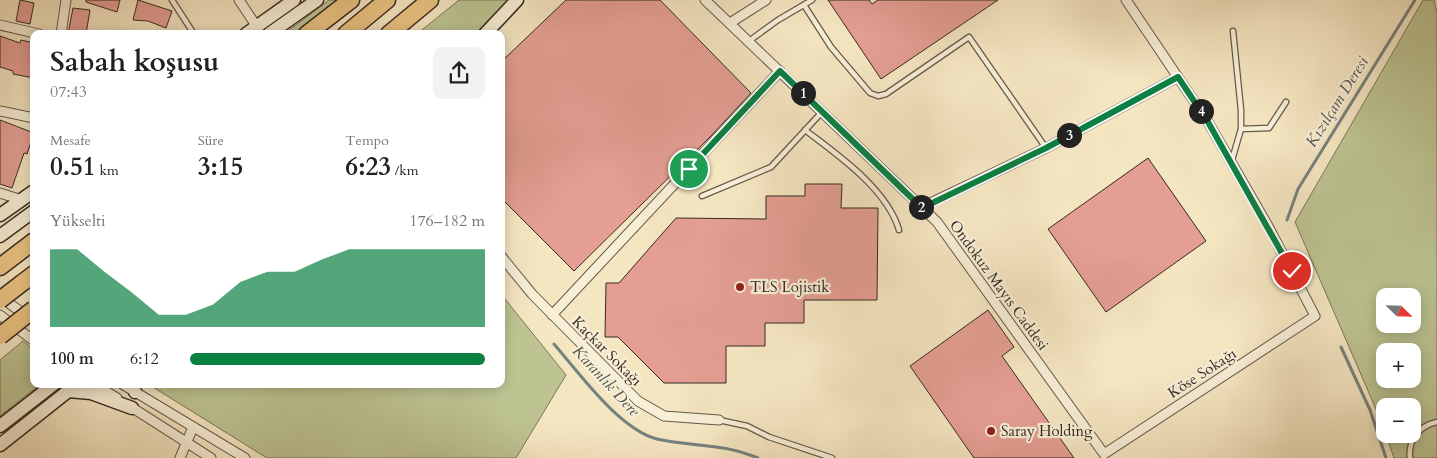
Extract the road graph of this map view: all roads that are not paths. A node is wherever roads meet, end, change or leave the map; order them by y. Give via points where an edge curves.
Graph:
1 (66, 0) edge
2 (172, 0) edge
3 (239, 0) edge
4 (294, 0) edge
5 (316, 0) edge
6 (351, 0) edge
7 (387, 0) edge
8 (430, 0) edge
9 (517, 0) edge
10 (705, 0) edge
11 (766, 0) edge
12 (812, 0) edge
13 (1126, 0) edge
14 (804, 5) junction
15 (730, 23) junction
16 (0, 25) edge
17 (62, 30) edge
18 (191, 30) edge
19 (252, 30) edge
20 (275, 30) edge
21 (312, 30) edge
22 (351, 30) edge
23 (395, 30) edge
24 (489, 30) edge
25 (1233, 31) dead end
26 (30, 32) edge
27 (749, 41) junction
28 (780, 71) junction
29 (1178, 77) junction
30 (1286, 102) dead end
31 (0, 111) edge
32 (823, 112) junction
33 (30, 117) edge
34 (806, 130) junction
35 (1241, 130) junction
36 (1046, 148) junction
37 (1231, 162) junction
38 (0, 193) edge
39 (30, 194) edge
40 (702, 196) dead end
41 (22, 200) junction
42 (922, 208) junction
43 (30, 213) edge
44 (0, 215) edge
45 (899, 230) dead end
46 (0, 236) edge
47 (30, 244) edge
48 (505, 261) edge
49 (1, 266) edge
50 (28, 279) edge
51 (0, 298) edge
52 (30, 312) edge
53 (552, 315) junction
54 (0, 316) edge
55 (30, 318) edge
56 (0, 336) edge
57 (30, 337) edge
58 (49, 388) edge
59 (72, 388) edge
60 (76, 388) edge
61 (100, 388) edge
62 (134, 388) edge
63 (132, 408) junction
64 (719, 420) joint
65 (1437, 422) edge
66 (0, 426) edge
67 (193, 427) junction
68 (185, 442) junction
69 (0, 445) edge
70 (1103, 457) edge
71 (180, 458) edge
72 (212, 458) edge
73 (245, 458) edge
74 (832, 458) edge
75 (1410, 458) edge

1 - 17 street
2 - 18 lane
3 - 19 street
4 - 19 main road
5 - 20 main road
6 - 21 highway
7 - 22 highway
8 - 23 highway
9 - 24 main road
10 - 15 street, Ondokuz Mayıs Caddesi
11 - 15 street
12 - 14 lane
13 - 29 street
14 - 27 lane
14 - 36 lane via 831,47 870,93 878,96 886,94 969,37
15 - 27 street, Ondokuz Mayıs Caddesi
16 - 26 street
25 - 35 lane via 1241,94
27 - 28 street, Ondokuz Mayıs Caddesi
28 - 32 street, Ondokuz Mayıs Caddesi
28 - 53 street
29 - 36 street
29 - 37 street
30 - 35 lane via 1269,128
31 - 33 street
32 - 34 lane
32 - 42 street, Ondokuz Mayıs Caddesi
34 - 40 lane via 771,167
34 - 45 lane via 846,161 866,182 892,212
35 - 37 lane
36 - 42 street
37 - 70 street, Köse Sokağı via 1315,316
38 - 41 street
39 - 41 main road
41 - 44 main road
42 - 70 street, Ondokuz Mayıs Caddesi via 937,222
43 - 46 main road
47 - 49 highway
48 - 53 street, Kaçkar Sokağı
50 - 51 highway, bridge
51 - 55 street
52 - 56 highway, bridge
53 - 64 street, Kaçkar Sokağı via 646,407 675,418
54 - 57 street
58 - 66 main road
59 - 69 main road
60 - 63 main road
61 - 63 street
62 - 67 street
63 - 68 street
64 - 74 lane via 747,426 768,437
65 - 75 lane via 1417,432 1410,444
67 - 68 street
67 - 73 street
68 - 71 street
68 - 72 street

